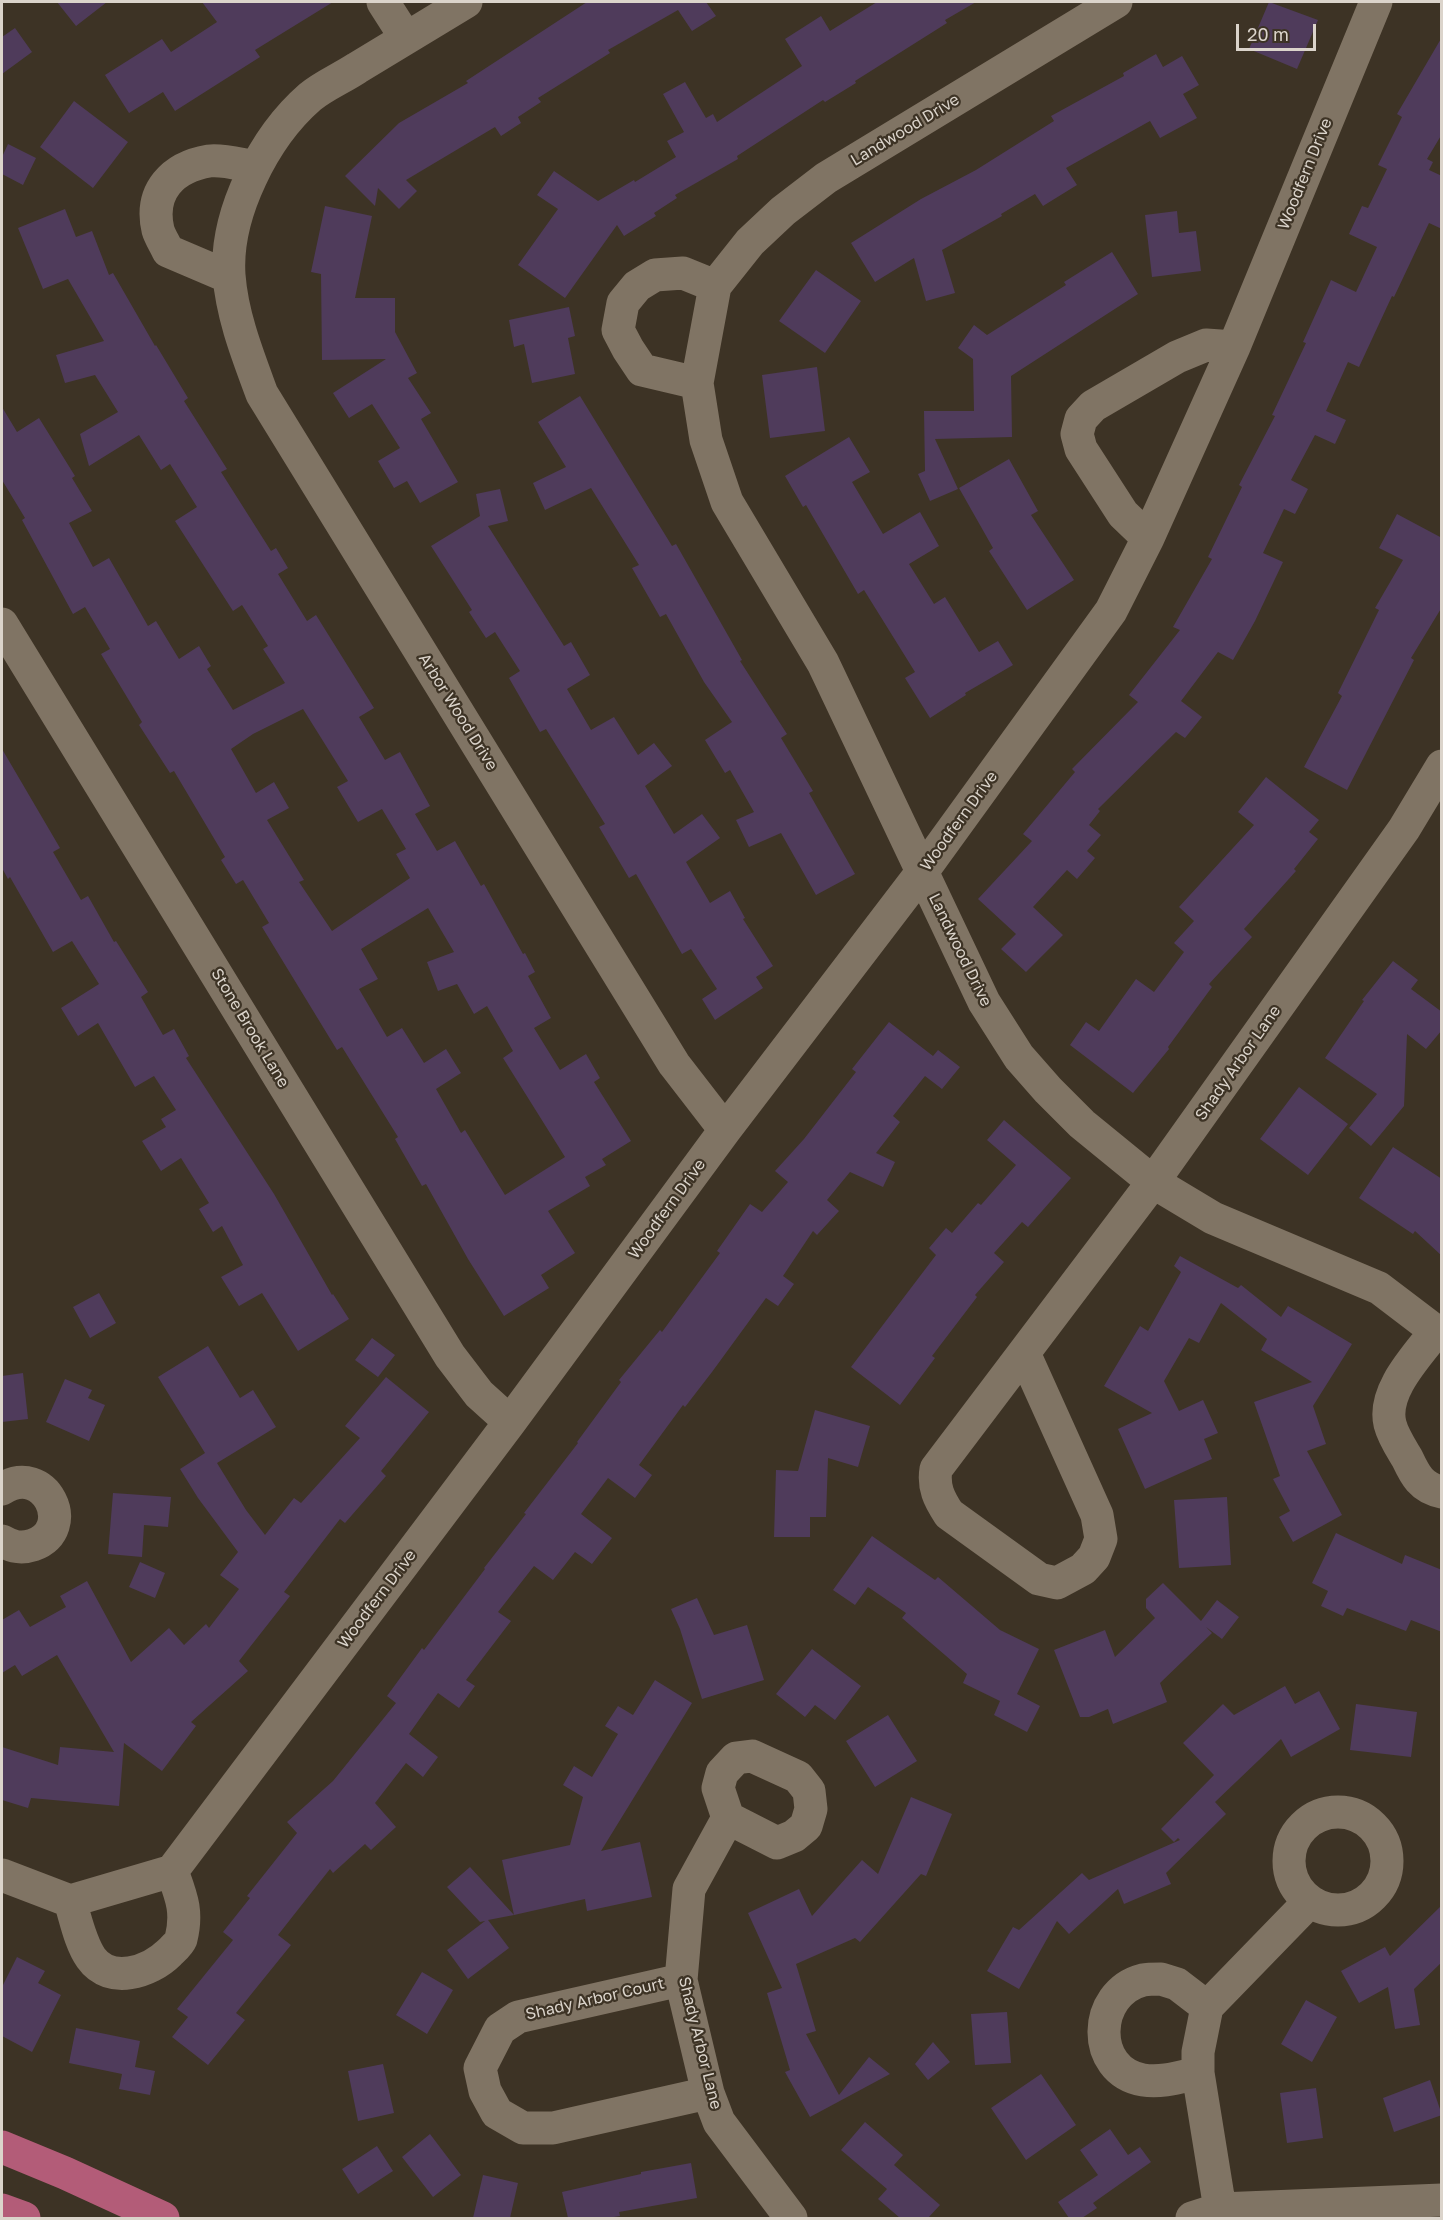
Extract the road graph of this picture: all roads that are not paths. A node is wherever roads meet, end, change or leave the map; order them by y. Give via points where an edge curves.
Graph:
1 (383, 2) edge
2 (466, 2) edge
3 (1116, 2) edge
4 (1376, 2) edge
5 (406, 38) junction
6 (256, 167) junction
7 (229, 277) junction
8 (715, 286) junction
9 (1234, 347) junction
10 (698, 383) junction
11 (1148, 538) junction
12 (2, 624) edge
13 (13, 666) edge
14 (1442, 766) edge
15 (922, 872) junction
16 (725, 1130) junction
17 (1153, 1182) junction
18 (1439, 1333) edge
19 (1024, 1353) junction
20 (510, 1422) junction
21 (2, 1490) edge
22 (1442, 1492) edge
23 (2, 1541) edge
24 (728, 1818) dead end
25 (172, 1871) junction
26 (2, 1875) edge
27 (70, 1901) junction
28 (1310, 1901) dead end
29 (681, 1980) junction
30 (1207, 2007) junction
31 (1198, 2073) junction
32 (708, 2092) junction
33 (2, 2147) edge
34 (1442, 2199) edge
35 (2, 2210) edge
36 (1206, 2214) edge
37 (24, 2218) edge
38 (163, 2218) edge
39 (791, 2218) edge

1 - 5 street
2 - 5 street, Arbor Wood Drive
3 - 8 street, Landwood Drive via 826,178 750,242
4 - 9 street, Woodfern Drive
5 - 6 street, Arbor Wood Drive via 311,97 282,126
6 - 7 street, Arbor Wood Drive via 236,219
6 - 7 street via 212,161 185,168 165,183 157,204 158,230 168,251
7 - 16 street, Arbor Wood Drive via 241,339 262,394 674,1064
8 - 10 street, Landwood Drive
8 - 10 street via 683,273 655,275 637,286 623,303 618,330 642,370
9 - 11 street, Woodfern Drive
9 - 11 street via 1206,345 1177,357 1094,406 1081,419 1077,434 1081,449 1123,514
10 - 15 street, Landwood Drive via 706,440 727,502 823,663
11 - 15 street, Woodfern Drive via 1111,611
12 - 13 street, Stone Brook Lane
13 - 20 street, Stone Brook Lane via 450,1356 479,1394
14 - 17 street, Shady Arbor Lane via 1404,829
15 - 16 street, Woodfern Drive
15 - 17 street, Landwood Drive via 984,1002 1019,1057 1082,1124
16 - 20 street, Woodfern Drive
17 - 18 street, Landwood Drive via 1213,1218 1379,1288
17 - 19 street, Shady Arbor Lane
18 - 22 street, Landwood Drive via 1394,1390 1388,1406 1390,1426 1418,1480 1431,1490
19 - 19 street, Shady Arbor Lane via 1097,1515 1101,1539 1094,1557 1083,1569 1057,1583 1039,1579 948,1514 934,1483 936,1469
20 - 25 street, Woodfern Drive
21 - 23 street via 20,1482 41,1488 54,1506 55,1516 48,1535 40,1542 20,1548
24 - 29 street, Shady Arbor Lane via 689,1889
25 - 27 street
25 - 27 street via 184,1906 180,1942 161,1960 141,1971 124,1974 104,1970 92,1959
26 - 27 street
28 - 30 street
29 - 32 street, Shady Arbor Lane
29 - 32 street, Shady Arbor Court via 518,2017 500,2029 480,2068 485,2091 497,2113 523,2128 553,2128
30 - 31 street
30 - 31 street via 1177,1984 1161,1979 1143,1980 1128,1986 1115,1998 1106,2012 1103,2029 1105,2046 1125,2073 1158,2082
31 - 36 street
32 - 39 street, Shady Arbor Lane via 719,2122
33 - 38 main road
34 - 36 street
35 - 37 main road

